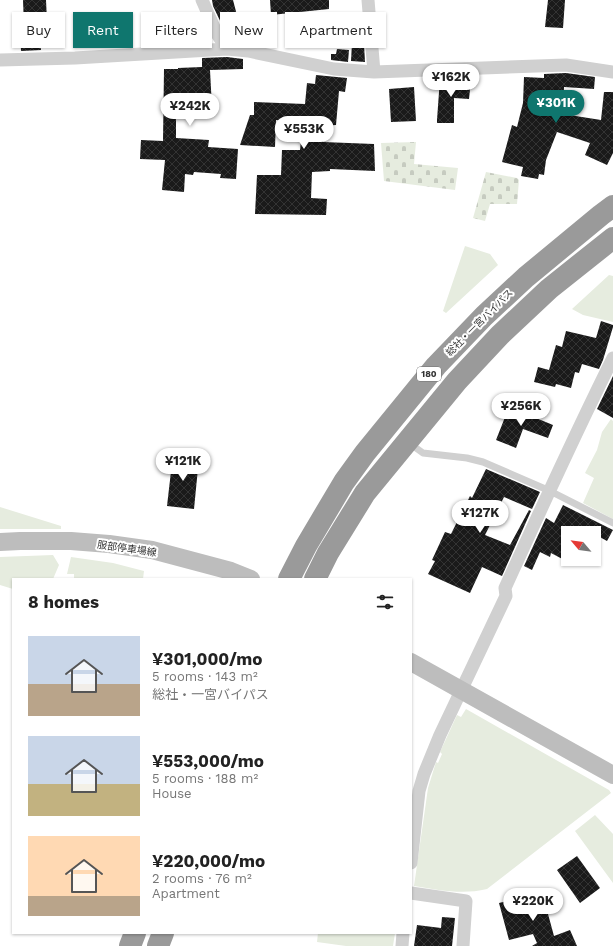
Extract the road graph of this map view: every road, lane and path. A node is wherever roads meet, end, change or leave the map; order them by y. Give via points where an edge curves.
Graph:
1 (202, 0) edge
2 (368, 0) edge
3 (220, 38) edge
4 (227, 48) joint
5 (0, 60) edge
6 (374, 72) junction
7 (613, 72) edge
8 (613, 206) edge
9 (613, 238) edge
10 (613, 358) edge
11 (407, 442) junction
12 (550, 491) junction
13 (613, 523) edge
14 (0, 542) edge
15 (248, 578) edge
16 (290, 578) edge
17 (316, 578) edge
18 (412, 663) edge
19 (462, 690) junction
20 (613, 775) edge
21 (412, 853) edge
22 (412, 893) edge
23 (135, 934) edge
24 (163, 934) edge
25 (403, 934) edge
26 (130, 946) edge
27 (158, 946) edge
28 (402, 946) edge
29 (462, 946) edge

1 - 3 street
2 - 6 street
4 - 5 street
4 - 6 street via 334,69
6 - 7 street via 566,65
8 - 16 highway, 総社・一宮バイパス / 180 via 526,276 436,366 344,482
9 - 11 highway, 180 via 549,289 500,335 457,381
10 - 12 street
11 - 12 lane via 423,453 483,462
11 - 17 highway, 180 via 365,493
12 - 13 lane
12 - 19 street via 505,588 506,596
14 - 15 main road, 服部停車場線 via 71,541 152,550
18 - 19 main road
19 - 20 main road
19 - 21 street via 424,774 419,791
22 - 29 street via 466,901
23 - 26 highway
24 - 27 highway
25 - 28 street

